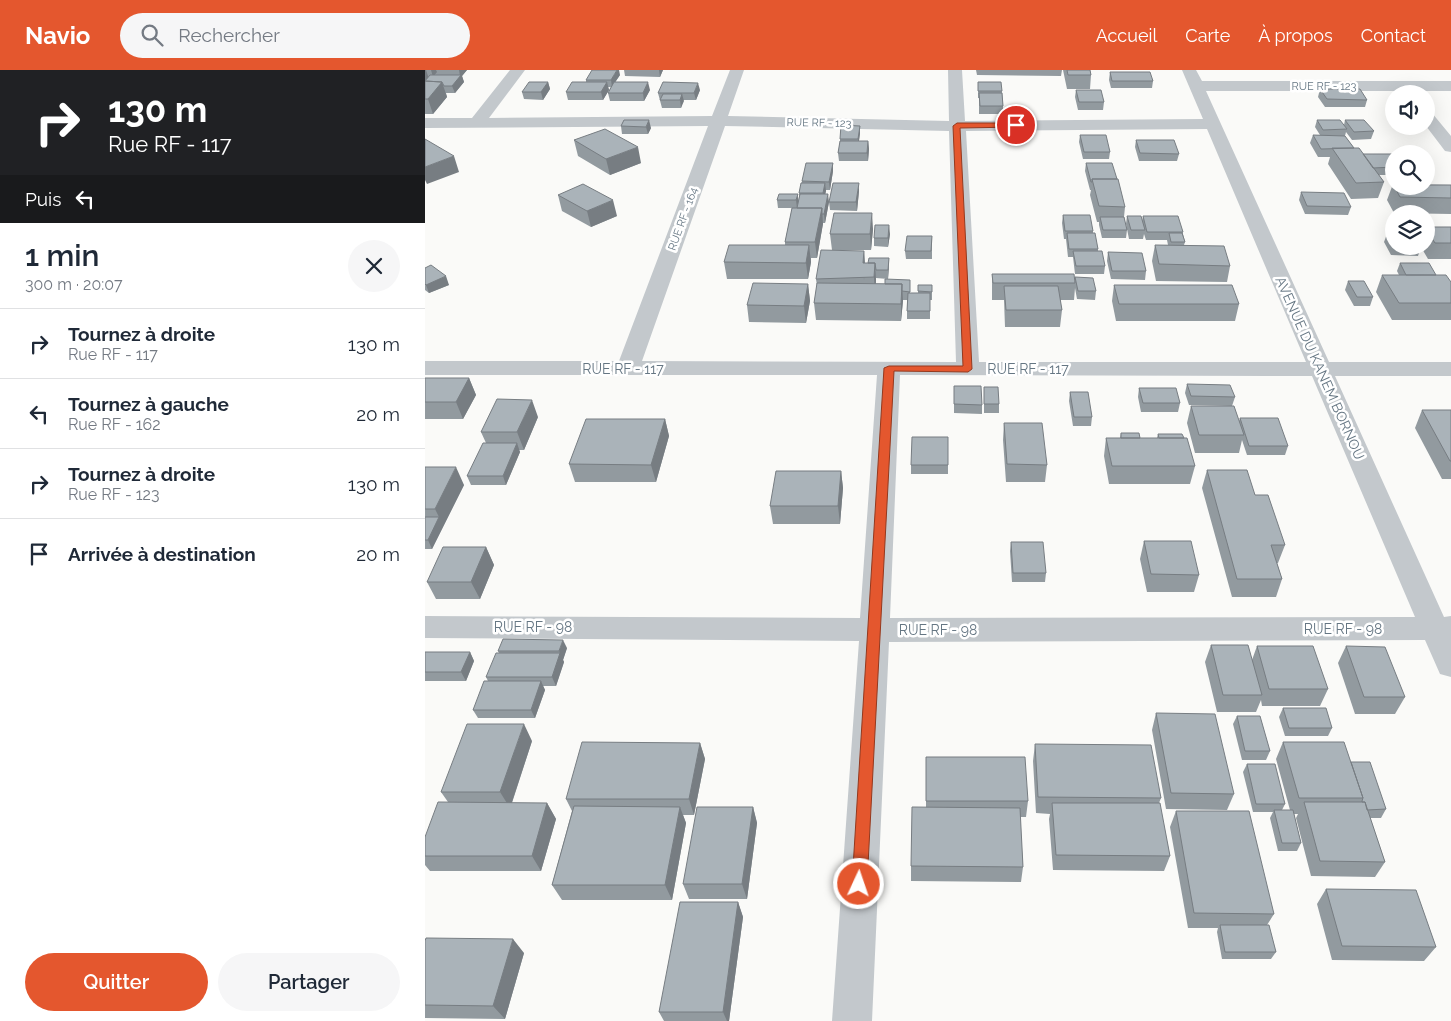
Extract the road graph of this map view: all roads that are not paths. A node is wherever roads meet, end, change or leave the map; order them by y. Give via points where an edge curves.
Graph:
1 (517, 70) edge
2 (737, 70) edge
3 (955, 70) edge
4 (1193, 78) edge
5 (1451, 86) edge
6 (1435, 87) edge
7 (1385, 89) edge
8 (719, 121) junction
9 (425, 123) edge
10 (476, 123) junction
11 (1213, 124) junction
12 (957, 126) junction
13 (1435, 127) edge
14 (1451, 147) edge
15 (425, 368) edge
16 (889, 368) junction
17 (628, 369) junction
18 (968, 369) junction
19 (1320, 369) junction
20 (1451, 369) edge
21 (425, 627) edge
22 (1443, 628) edge
23 (874, 630) junction
24 (1451, 665) edge
25 (852, 1021) edge

1 - 10 street
2 - 8 street, RUE RF - 164
3 - 12 street
4 - 7 street, RUE RF - 123
4 - 11 street, AVENUE DU KANEM BORNOU
5 - 6 street, RUE RF - 123
8 - 10 street, RUE RF - 123
8 - 12 street, RUE RF - 123
8 - 17 street, RUE RF - 164
9 - 10 street, RUE RF - 123
11 - 12 street, RUE RF - 123
11 - 19 street, AVENUE DU KANEM BORNOU
12 - 18 street
13 - 14 street
15 - 17 street, RUE RF - 117
16 - 17 street, RUE RF - 117
16 - 18 street, RUE RF - 117
16 - 23 street
18 - 19 street, RUE RF - 117
19 - 20 street, RUE RF - 117
19 - 22 street, AVENUE DU KANEM BORNOU
21 - 23 street, RUE RF - 98
22 - 23 street, RUE RF - 98
22 - 24 street, AVENUE DU KANEM BORNOU
23 - 25 street

